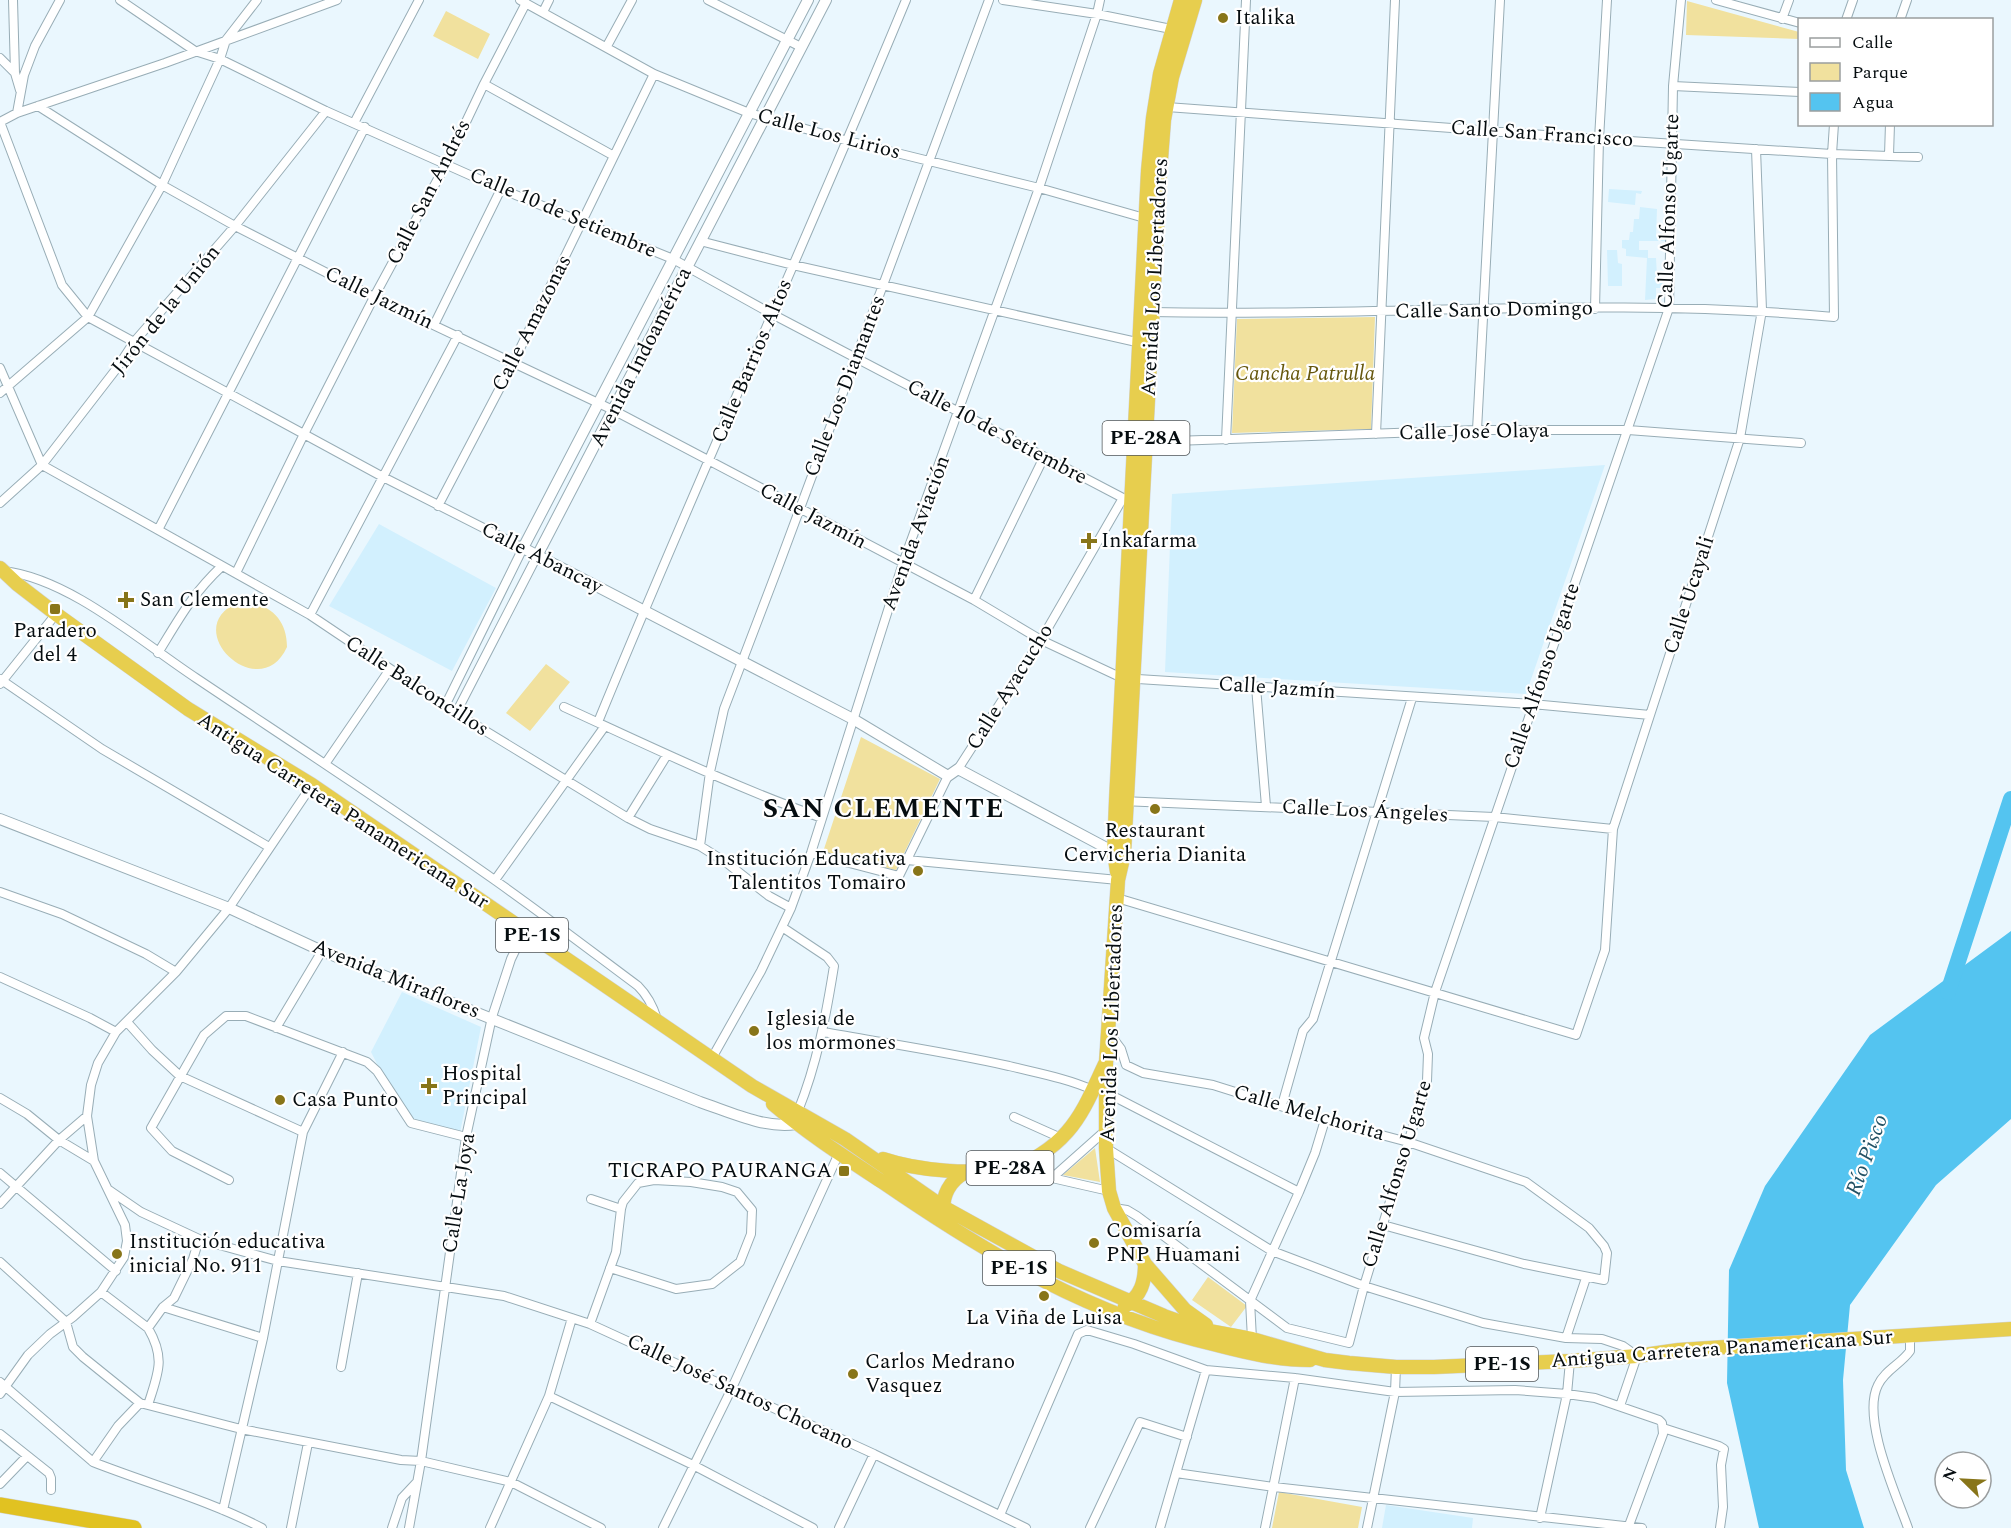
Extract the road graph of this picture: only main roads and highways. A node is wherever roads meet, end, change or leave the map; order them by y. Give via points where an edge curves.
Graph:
1 (1181, 0) edge
2 (1195, 0) edge
3 (1179, 30) junction
4 (1151, 220) junction
5 (1145, 344) junction
6 (1132, 497) junction
7 (2, 569) edge
8 (1121, 801) junction
9 (1118, 880) junction
10 (1102, 1096) junction
11 (797, 1117) junction
12 (865, 1153) junction
13 (966, 1172) junction
14 (943, 1207) junction
15 (946, 1226) junction
16 (1145, 1264) junction
17 (1131, 1302) junction
18 (1113, 1313) junction
19 (2011, 1329) edge
20 (1227, 1334) junction
21 (1325, 1360) junction
22 (1, 1504) edge
23 (134, 1528) edge

1 - 3 highway, Avenida Los Libertadores / PE-28A
2 - 3 highway, Avenida Los Libertadores / PE-28A
3 - 4 highway, Avenida Los Libertadores / PE-28A
3 - 4 highway, Avenida Los Libertadores / PE-28A via 1160,74 1153,118
4 - 5 highway, Avenida Los Libertadores / PE-28A
4 - 5 highway, Avenida Los Libertadores / PE-28A via 1152,312
5 - 6 highway, Avenida Los Libertadores / PE-28A
5 - 6 highway, Avenida Los Libertadores / PE-28A via 1146,442
6 - 8 highway, Avenida Los Libertadores / PE-28A
7 - 11 highway, Antigua Carretera Panamericana Sur / PE-1S via 16,584 188,710 312,785
8 - 9 highway, Avenida Los Libertadores / PE-28A via 1114,852
8 - 9 highway, Avenida Los Libertadores / PE-28A via 1124,854
9 - 10 highway, Avenida Los Libertadores / PE-28A
10 - 13 highway, PE-28A via 1041,1155 1011,1168
10 - 16 highway, Avenida Los Libertadores / PE-28A via 1109,1191 1114,1208
11 - 12 highway, Antigua Carretera Panamericana Sur / PE-1S
11 - 15 highway, Antigua Carretera Panamericana Sur / PE-1S via 839,1153
12 - 13 highway, PE-28A via 901,1165
12 - 14 highway, Antigua Carretera Panamericana Sur / PE-1S
13 - 14 highway, PE-28A via 951,1184
14 - 15 highway
14 - 17 highway, Antigua Carretera Panamericana Sur / PE-1S via 1059,1272
15 - 18 highway, Antigua Carretera Panamericana Sur / PE-1S via 1053,1286
16 - 17 highway via 1143,1285
16 - 20 highway, Avenida Los Libertadores / PE-28A via 1185,1310
17 - 18 highway
17 - 20 highway, Antigua Carretera Panamericana Sur / PE-1S via 1204,1330
18 - 21 highway, Antigua Carretera Panamericana Sur / PE-1S via 1182,1337 1249,1353 1285,1360
19 - 21 highway, Antigua Carretera Panamericana Sur / PE-1S via 1679,1350 1570,1361 1396,1367
20 - 21 highway, Antigua Carretera Panamericana Sur / PE-1S
22 - 23 highway

